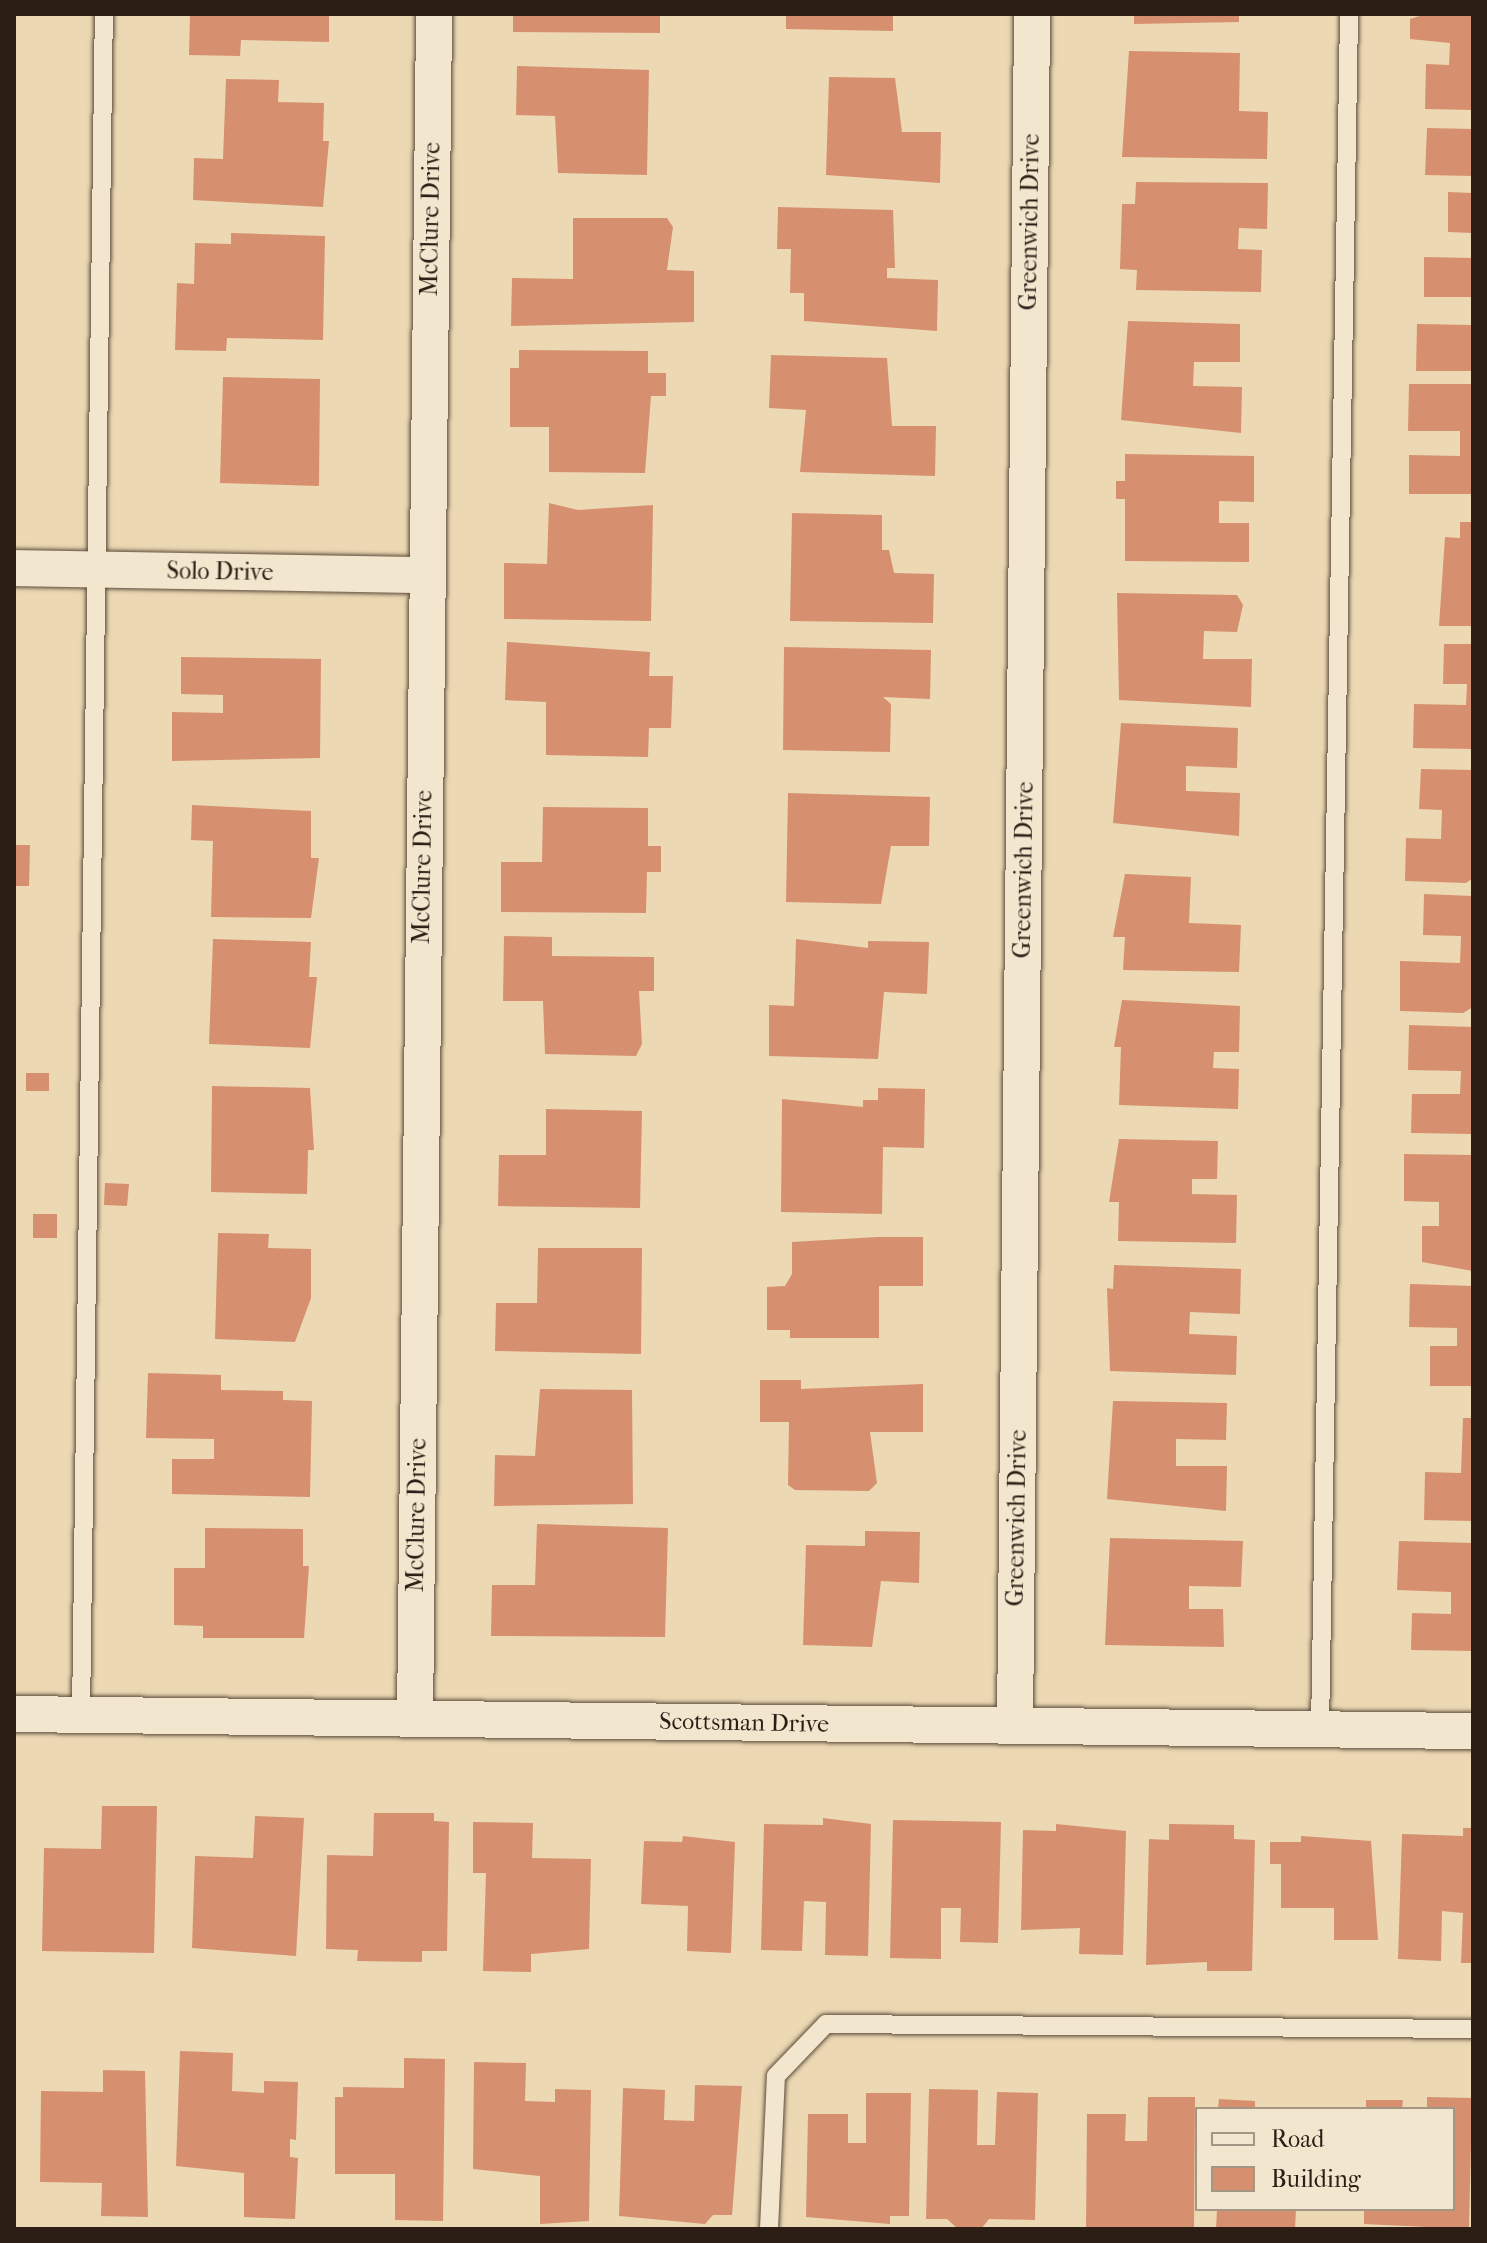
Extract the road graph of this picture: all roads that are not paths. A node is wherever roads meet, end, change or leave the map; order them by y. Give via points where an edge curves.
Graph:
1 (104, 14) edge
2 (434, 14) edge
3 (1032, 14) edge
4 (1349, 14) edge
5 (14, 568) edge
6 (96, 570) junction
7 (426, 575) junction
8 (14, 1714) edge
9 (81, 1715) junction
10 (415, 1719) junction
11 (1015, 1726) junction
12 (1320, 1729) junction
13 (1473, 1731) edge
14 (1473, 2029) edge
15 (769, 2229) edge

1 - 6 lane
2 - 7 street, McClure Drive
3 - 11 street, Greenwich Drive
4 - 12 lane
5 - 6 street, Solo Drive
6 - 7 street, Solo Drive
6 - 9 lane
7 - 10 street, McClure Drive
8 - 9 street, Scottsman Drive
9 - 10 street, Scottsman Drive
10 - 11 street, Scottsman Drive
11 - 12 street, Scottsman Drive
12 - 13 street, Scottsman Drive
14 - 15 lane via 826,2024 776,2076

